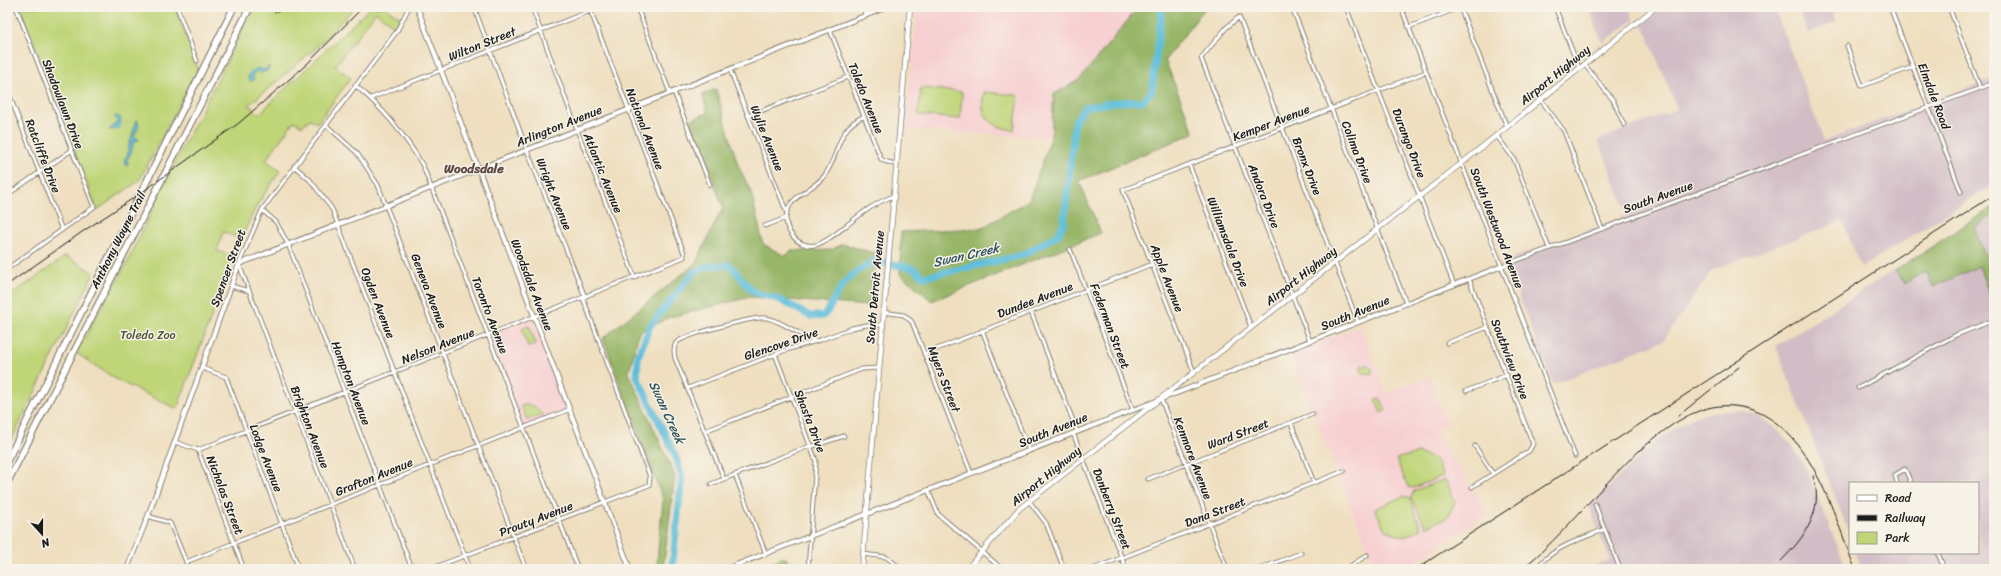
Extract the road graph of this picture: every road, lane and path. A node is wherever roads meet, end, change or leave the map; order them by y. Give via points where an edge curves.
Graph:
1 (16, 7) edge
2 (177, 7) edge
3 (234, 7) edge
4 (250, 7) edge
5 (409, 7) edge
6 (417, 7) edge
7 (474, 7) edge
8 (532, 7) edge
9 (589, 7) edge
10 (600, 7) edge
11 (638, 7) edge
12 (875, 7) edge
13 (887, 7) edge
14 (910, 7) edge
15 (1292, 7) edge
16 (1346, 7) edge
17 (1401, 7) edge
18 (1461, 7) edge
19 (1555, 7) edge
20 (1656, 7) edge
21 (1890, 7) edge
22 (1949, 7) edge
23 (590, 11) junction
24 (862, 17) junction
25 (1409, 27) junction
26 (830, 30) junction
27 (540, 31) junction
28 (1847, 46) dead end
29 (490, 51) junction
30 (1201, 58) joint
31 (197, 61) dead end
32 (1584, 64) junction
33 (1913, 67) junction
34 (1579, 68) junction
35 (440, 70) junction
36 (730, 70) junction
37 (1426, 72) junction
38 (848, 77) junction
39 (1994, 83) edge
40 (355, 85) junction
41 (1980, 88) junction
42 (7, 89) edge
43 (1379, 91) junction
44 (672, 93) junction
45 (371, 98) junction
46 (1540, 99) junction
47 (1928, 107) junction
48 (1331, 109) junction
49 (627, 110) junction
50 (748, 116) junction
51 (864, 116) junction
52 (326, 124) junction
53 (1624, 126) dead end
54 (1507, 127) junction
55 (1283, 128) junction
56 (577, 130) junction
57 (1496, 135) junction
58 (1235, 146) junction
59 (72, 150) junction
60 (527, 150) junction
61 (1462, 163) junction
62 (895, 164) junction
63 (1189, 164) junction
64 (294, 166) junction
65 (477, 170) junction
66 (39, 173) junction
67 (710, 185) dead end
68 (433, 187) junction
69 (1123, 190) joint
70 (1961, 192) dead end
71 (7, 195) edge
72 (893, 196) junction
73 (1420, 196) junction
74 (387, 205) junction
75 (262, 210) junction
76 (787, 213) junction
77 (786, 218) junction
78 (338, 225) junction
79 (765, 226) dead end
80 (1377, 229) junction
81 (1602, 229) junction
82 (62, 230) junction
83 (288, 244) junction
84 (1549, 248) junction
85 (1070, 249) dead end
86 (684, 257) joint
87 (1335, 262) junction
88 (239, 264) junction
89 (1152, 264) junction
90 (1502, 266) junction
91 (7, 269) edge
92 (635, 278) junction
93 (1469, 279) junction
94 (1454, 285) junction
95 (231, 286) junction
96 (1086, 290) junction
97 (249, 291) junction
98 (1292, 295) junction
99 (584, 298) junction
100 (1406, 303) junction
101 (882, 312) junction
102 (1031, 312) junction
103 (533, 318) junction
104 (1994, 320) edge
105 (1358, 322) junction
106 (882, 325) junction
107 (1251, 327) junction
108 (1488, 327) junction
109 (982, 330) junction
110 (488, 336) junction
111 (1310, 341) junction
112 (815, 342) junction
113 (1447, 343) dead end
114 (443, 353) junction
115 (775, 354) junction
116 (924, 354) junction
117 (202, 368) junction
118 (878, 368) junction
119 (1194, 372) junction
120 (394, 373) junction
121 (1507, 375) junction
122 (688, 388) junction
123 (1858, 388) dead end
124 (1466, 391) dead end
125 (345, 392) junction
126 (791, 398) junction
127 (1161, 399) junction
128 (568, 410) junction
129 (1133, 410) junction
130 (295, 412) junction
131 (1313, 414) dead end
132 (1291, 423) junction
133 (523, 428) junction
134 (246, 431) junction
135 (705, 431) junction
136 (1075, 432) junction
137 (844, 436) dead end
138 (175, 442) junction
139 (479, 446) junction
140 (810, 446) junction
141 (1476, 446) dead end
142 (198, 450) junction
143 (1029, 451) junction
144 (1576, 456) dead end
145 (1083, 459) junction
146 (7, 461) edge
147 (1186, 464) junction
148 (429, 465) junction
149 (1344, 471) dead end
150 (971, 473) junction
151 (735, 474) junction
152 (1494, 474) junction
153 (1908, 477) junction
154 (724, 479) junction
155 (1148, 479) dead end
156 (1896, 482) edge
157 (1906, 482) edge
158 (1910, 482) edge
159 (7, 483) edge
160 (1314, 483) junction
161 (711, 484) dead end
162 (380, 485) junction
163 (649, 485) joint
164 (1472, 487) dead end
165 (928, 490) junction
166 (1029, 501) junction
167 (604, 502) junction
168 (330, 504) junction
169 (1594, 504) dead end
170 (866, 514) junction
171 (148, 516) junction
172 (558, 520) junction
173 (282, 524) junction
174 (1209, 524) junction
175 (1605, 529) junction
176 (810, 536) junction
177 (513, 537) junction
178 (234, 542) junction
179 (982, 552) junction
180 (1301, 553) dead end
181 (766, 554) junction
182 (863, 554) junction
183 (1938, 554) edge
184 (1367, 555) dead end
185 (464, 556) junction
186 (1121, 558) junction
187 (186, 562) junction
188 (127, 569) edge
189 (189, 569) edge
190 (244, 569) edge
191 (299, 569) edge
192 (355, 569) edge
193 (412, 569) edge
194 (430, 569) edge
195 (470, 569) edge
196 (526, 569) edge
197 (578, 569) edge
198 (630, 569) edge
199 (726, 569) edge
200 (808, 569) edge
201 (862, 569) edge
202 (902, 569) edge
203 (967, 569) edge
204 (1002, 569) edge
205 (1064, 569) edge
206 (1093, 569) edge
207 (1126, 569) edge
208 (1227, 569) edge
209 (1259, 569) edge
210 (1346, 569) edge
211 (1536, 569) edge
212 (1620, 569) edge
213 (1944, 569) edge

1 - 59 street, Shadowlawn Drive
2 - 31 street
3 - 146 highway, Anthony Wayne Trail
4 - 159 highway, Anthony Wayne Trail
5 - 40 street, Spencer Street via 397,31
6 - 35 street, Woodsdale Avenue
7 - 29 street, Wright Avenue
8 - 27 street, Atlantic Avenue
9 - 23 street, National Avenue
10 - 23 street, Wilton Street
11 - 44 street
12 - 24 street
13 - 24 street, Arlington Avenue
14 - 62 main road, South Detroit Avenue
15 - 48 street, Colima Drive
16 - 43 street, Durango Drive
17 - 25 street, South Westwood Avenue
18 - 25 street
18 - 54 street
19 - 34 street
20 - 32 main road, Airport Highway
21 - 33 street, Elmdale Road
22 - 41 street
23 - 27 street, Wilton Street
23 - 49 street, National Avenue
24 - 26 street, Arlington Avenue
25 - 37 street, South Westwood Avenue
26 - 36 street, Arlington Avenue
26 - 38 street, Toledo Avenue
27 - 29 street, Wilton Street
27 - 56 street, Atlantic Avenue
28 - 33 street via 1862,86
29 - 35 street, Wilton Street
29 - 60 street, Wright Avenue
30 - 55 street, Bronx Drive via 1239,16
30 - 58 street, Andora Drive
32 - 34 main road, Airport Highway
32 - 53 street via 1613,100
33 - 47 street, Elmdale Road
34 - 46 main road, Airport Highway
35 - 45 street, Wilton Street
35 - 65 street, Woodsdale Avenue
36 - 44 street, Arlington Avenue
36 - 50 street, Wylie Avenue
37 - 43 street, Kemper Avenue
37 - 61 street, South Westwood Avenue
38 - 50 street
38 - 51 street, Toledo Avenue
39 - 41 street, South Avenue
40 - 45 street, Toronto Avenue
40 - 52 street, Spencer Street
41 - 47 street, South Avenue
42 - 66 street, Ratcliffe Drive
43 - 48 street, Kemper Avenue
43 - 73 street, Durango Drive
44 - 49 street, Arlington Avenue
44 - 67 street
45 - 68 street, Toronto Avenue via 407,138
46 - 54 main road, Airport Highway
46 - 81 street via 1564,131
47 - 70 street, Elmdale Road
47 - 81 street, South Avenue
48 - 55 street, Kemper Avenue
48 - 80 street, Colima Drive
49 - 56 street, Arlington Avenue
49 - 86 street, National Avenue
50 - 76 street, Wylie Avenue
51 - 62 street, Toledo Avenue via 881,159
51 - 76 street via 853,122 843,133 834,160 823,177 789,207
52 - 64 street, Spencer Street
52 - 74 street, Geneva Avenue via 357,153 369,169
54 - 57 main road, Airport Highway
55 - 58 street, Kemper Avenue
55 - 87 street, Bronx Drive
56 - 60 street, Arlington Avenue
56 - 92 street, Atlantic Avenue
57 - 61 main road, Airport Highway
57 - 84 street via 1514,159
58 - 63 street, Kemper Avenue
58 - 98 street, Andora Drive
59 - 66 street
59 - 82 street, Shadowlawn Drive via 94,207
60 - 65 street, Arlington Avenue
60 - 99 street, Wright Avenue
61 - 73 main road, Airport Highway
61 - 90 street, South Westwood Avenue
62 - 72 main road, South Detroit Avenue
63 - 69 street, Kemper Avenue
63 - 107 street, Williamsdale Drive
64 - 75 street, Spencer Street
64 - 78 street, Ogden Avenue via 323,195
65 - 68 street, Arlington Avenue
65 - 103 street, Woodsdale Avenue
66 - 71 street
66 - 82 street, Ratcliffe Drive
68 - 74 street, Arlington Avenue
68 - 110 street, Toronto Avenue
69 - 89 street, Apple Avenue
72 - 77 street via 878,201 834,235 816,244 805,244 796,239 788,230
72 - 101 main road, South Detroit Avenue
73 - 80 main road, Airport Highway
73 - 94 street, Durango Drive
74 - 78 street, Arlington Avenue
74 - 114 street, Geneva Avenue
75 - 83 street, Hampton Avenue via 276,222
75 - 88 street, Spencer Street
76 - 77 street
77 - 79 street
78 - 83 street, Arlington Avenue
78 - 120 street, Ogden Avenue
80 - 87 main road, Airport Highway
80 - 100 street, Colima Drive
81 - 84 street, South Avenue
82 - 91 street
83 - 88 street, Arlington Avenue
83 - 125 street, Hampton Avenue
84 - 90 street, South Avenue
85 - 96 street, Federman Street
86 - 92 street, Nelson Avenue
87 - 98 main road, Airport Highway
87 - 105 street, Bronx Drive
88 - 95 street, Spencer Street
88 - 97 street, Brighton Avenue
89 - 96 street, Dundee Avenue
89 - 119 street, Apple Avenue
90 - 93 street, South Avenue
90 - 144 street, South Westwood Avenue
92 - 99 street, Nelson Avenue
93 - 94 street, South Avenue
93 - 108 street, Southview Drive
94 - 100 street, South Avenue
95 - 97 street
95 - 117 street, Spencer Street
96 - 102 street, Dundee Avenue
96 - 129 street, Federman Street
97 - 130 street, Brighton Avenue
98 - 107 main road, Airport Highway
98 - 111 street, Andora Drive
99 - 103 street, Nelson Avenue
99 - 163 street, Wright Avenue via 650,477
100 - 105 street, South Avenue
101 - 106 main road, South Detroit Avenue
101 - 116 street, Myers Street via 908,317
102 - 109 street, Dundee Avenue
102 - 136 street, Danberry Street
103 - 110 street, Nelson Avenue
103 - 128 street, Woodsdale Avenue
104 - 123 street via 1956,335
105 - 111 street, South Avenue
106 - 112 street, Glencove Drive via 852,328
106 - 118 main road, South Detroit Avenue
107 - 119 main road, Airport Highway
108 - 113 street
108 - 121 street, Southview Drive
109 - 116 street, Dundee Avenue
109 - 143 street
110 - 114 street, Nelson Avenue
110 - 133 street, Toronto Avenue
111 - 127 street, South Avenue
112 - 115 street, Glencove Drive
112 - 122 street via 772,320 759,318 687,337 676,344 674,349 675,358
114 - 120 street, Nelson Avenue
114 - 139 street, Geneva Avenue
115 - 122 street, Glencove Drive
115 - 126 street, Shasta Drive
116 - 150 street, Myers Street
117 - 134 street, Lodge Avenue via 226,377
117 - 138 street, Spencer Street
118 - 126 street via 862,369
118 - 170 main road, South Detroit Avenue
119 - 127 main road, Airport Highway
120 - 125 street, Nelson Avenue
120 - 148 street, Ogden Avenue
121 - 124 street
121 - 152 street, Southview Drive via 1532,438 1532,446
122 - 135 street
125 - 130 street, Nelson Avenue
125 - 162 street, Hampton Avenue
126 - 135 street
126 - 140 street, Shasta Drive
127 - 129 street, South Avenue
127 - 145 main road, Airport Highway
127 - 147 street, Kenmore Avenue
128 - 133 street, Grafton Avenue
128 - 167 street, Woodsdale Avenue
129 - 136 street, South Avenue
130 - 134 street, Nelson Avenue
130 - 168 street, Brighton Avenue
131 - 132 street, Ward Street
132 - 147 street, Ward Street
132 - 160 street
133 - 139 street, Grafton Avenue
133 - 172 street, Toronto Avenue
134 - 142 street, Nelson Avenue
134 - 173 street, Lodge Avenue
135 - 154 street
136 - 143 street, South Avenue
136 - 145 street, Danberry Street
137 - 140 street
138 - 142 street, Nicholas Street
138 - 171 street, Spencer Street
139 - 148 street, Grafton Avenue
139 - 177 street, Geneva Avenue
140 - 151 street
140 - 176 street, Shasta Drive via 816,461 816,472
141 - 152 street
142 - 178 street, Nicholas Street
143 - 150 street, South Avenue
145 - 166 main road, Airport Highway
145 - 186 street, Danberry Street
147 - 155 street, Ward Street
147 - 174 street, Kenmore Avenue
148 - 162 street, Grafton Avenue
148 - 185 street, Ogden Avenue
149 - 160 street, Dana Street
150 - 165 street, South Avenue
151 - 154 street
151 - 181 street
152 - 164 street
153 - 156 street via 1905,469 1898,472 1894,477
153 - 157 street
153 - 158 street
154 - 161 street
160 - 174 street, Dana Street
162 - 168 street, Grafton Avenue
162 - 193 street, Hampton Avenue
163 - 167 street, Prouty Avenue
165 - 170 street, South Avenue
165 - 179 street via 938,514
166 - 179 main road, Airport Highway via 1015,513
166 - 205 street via 1046,523
167 - 172 street, Prouty Avenue
167 - 198 street, Woodsdale Avenue
168 - 173 street, Grafton Avenue
168 - 192 street, Brighton Avenue
169 - 175 street
170 - 176 street, South Avenue
170 - 182 main road, South Detroit Avenue
171 - 187 street via 170,523
171 - 188 street, Spencer Street
172 - 177 street, Prouty Avenue
172 - 197 street, Toronto Avenue
173 - 178 street, Grafton Avenue
173 - 191 street, Lodge Avenue
174 - 186 street, Dana Street
174 - 208 street, Kenmore Avenue
175 - 211 street via 1562,547
175 - 212 street
176 - 181 street, South Avenue
176 - 200 street, Shasta Drive
177 - 185 street, Prouty Avenue
177 - 196 street, Geneva Avenue
178 - 187 street, Grafton Avenue
178 - 190 street, Nicholas Street
179 - 203 main road, Airport Highway
179 - 204 street
180 - 209 street
181 - 199 street, South Avenue
182 - 201 main road, South Detroit Avenue
182 - 202 street via 886,557
183 - 213 street
184 - 210 street
185 - 194 street, Prouty Avenue
185 - 195 street, Ogden Avenue
186 - 206 street, Dana Street
186 - 207 street, Danberry Street
187 - 189 street

